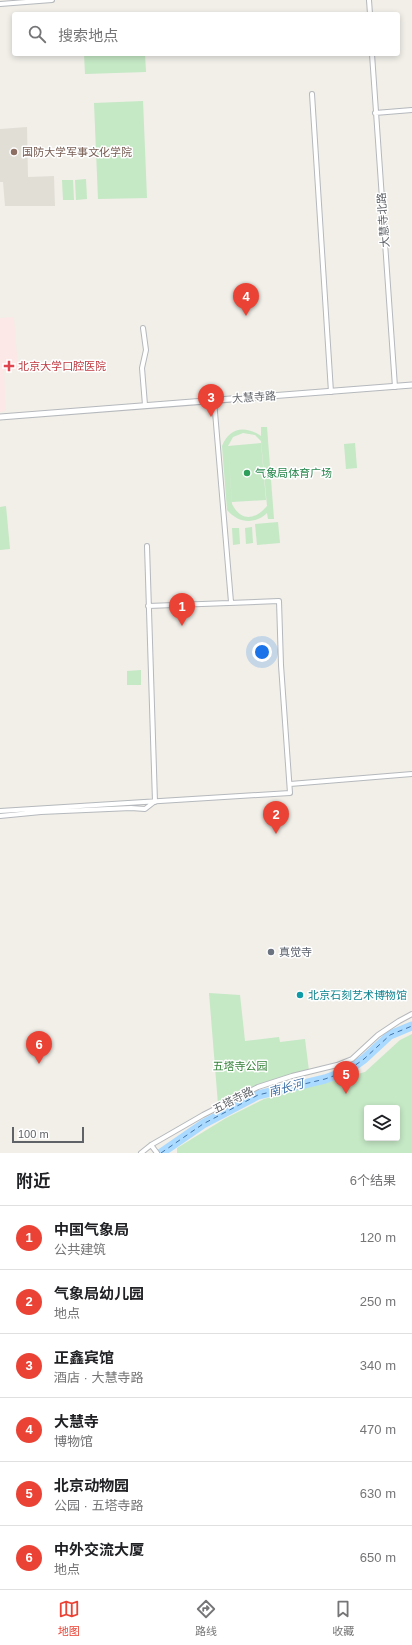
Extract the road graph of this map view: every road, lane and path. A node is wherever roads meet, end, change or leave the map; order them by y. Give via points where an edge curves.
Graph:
1 (52, 0) edge
2 (369, 0) edge
3 (0, 4) edge
4 (370, 12) edge
5 (372, 56) edge
6 (312, 94) dead end
7 (412, 110) edge
8 (375, 112) junction
9 (143, 328) dead end
10 (412, 385) edge
11 (395, 387) junction
12 (331, 392) junction
13 (214, 400) junction
14 (145, 405) junction
15 (0, 417) edge
16 (147, 546) dead end
17 (231, 602) junction
18 (148, 606) junction
19 (412, 774) edge
20 (290, 784) junction
21 (155, 802) junction
22 (0, 811) edge
23 (0, 816) edge
24 (412, 1014) edge
25 (151, 1145) junction
26 (141, 1153) edge
27 (157, 1153) edge

1 - 3 street
2 - 4 street
5 - 8 street, 大慧寺北路
6 - 12 street
7 - 8 street
8 - 11 street, 大慧寺北路
9 - 14 street via 146,350 142,368
10 - 11 street, 大慧寺路
11 - 12 street, 大慧寺路
12 - 13 street, 大慧寺路
13 - 14 street, 大慧寺路
13 - 17 street
14 - 15 street, 大慧寺路
16 - 18 street
17 - 18 street
17 - 20 street via 279,601
18 - 21 street
19 - 20 street
20 - 21 street via 290,793
21 - 22 street
21 - 23 street via 145,809
24 - 25 street, 五塔寺路 via 378,1035 352,1059 258,1087
25 - 26 street, 五塔寺路
25 - 27 street

